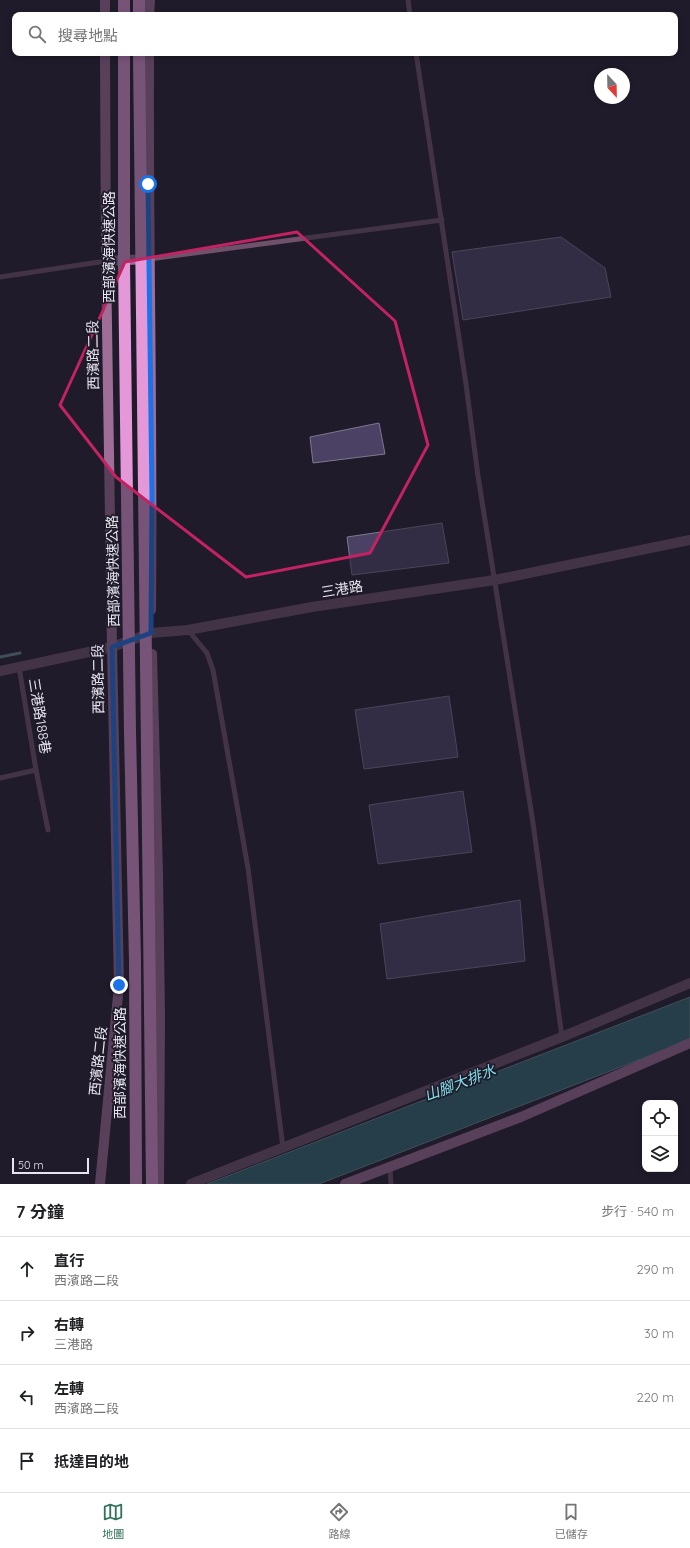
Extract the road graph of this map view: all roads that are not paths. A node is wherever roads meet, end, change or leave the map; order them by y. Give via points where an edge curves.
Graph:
1 (105, 0) edge
2 (124, 0) edge
3 (139, 0) edge
4 (150, 0) edge
5 (408, 0) edge
6 (105, 12) edge
7 (124, 12) edge
8 (139, 12) edge
9 (149, 12) edge
10 (410, 12) edge
11 (105, 56) edge
12 (124, 56) edge
13 (139, 56) edge
14 (149, 56) edge
15 (416, 56) edge
16 (442, 220) junction
17 (149, 259) junction
18 (106, 261) junction
19 (0, 277) edge
20 (690, 540) edge
21 (495, 580) junction
22 (188, 630) junction
23 (151, 633) junction
24 (112, 647) junction
25 (19, 667) junction
26 (0, 671) edge
27 (36, 770) junction
28 (0, 778) edge
29 (48, 830) dead end
30 (690, 983) edge
31 (562, 1037) junction
32 (690, 1043) edge
33 (282, 1148) junction
34 (390, 1168) junction
35 (100, 1184) edge
36 (136, 1184) edge
37 (152, 1184) edge
38 (159, 1184) edge
39 (191, 1184) edge
40 (345, 1184) edge
41 (391, 1184) edge

1 - 6 street
2 - 7 highway
3 - 8 highway
4 - 9 street
5 - 10 lane
11 - 18 street, 西濱路二段
12 - 36 highway, 西部濱海快速公路, bridge via 124,302 135,961
13 - 37 highway, bridge
14 - 17 street
15 - 16 lane
16 - 17 lane
16 - 21 lane
17 - 18 street
17 - 23 street
18 - 19 lane
18 - 24 street, 西濱路二段
20 - 21 street, 三港路
21 - 22 street, 三港路 via 312,607
21 - 31 lane
22 - 23 street, 三港路
22 - 33 lane via 207,653 213,670 248,868
23 - 24 street, 三港路
23 - 38 street via 158,867
24 - 25 street, 三港路
24 - 35 street, 西濱路二段 via 119,985
25 - 26 street, 三港路
25 - 27 lane, 三港路188巷
27 - 28 lane, 三港路188巷
27 - 29 lane, 三港路188巷
30 - 31 street
31 - 33 street
32 - 34 street via 522,1117
33 - 39 street
34 - 40 street
34 - 41 lane

